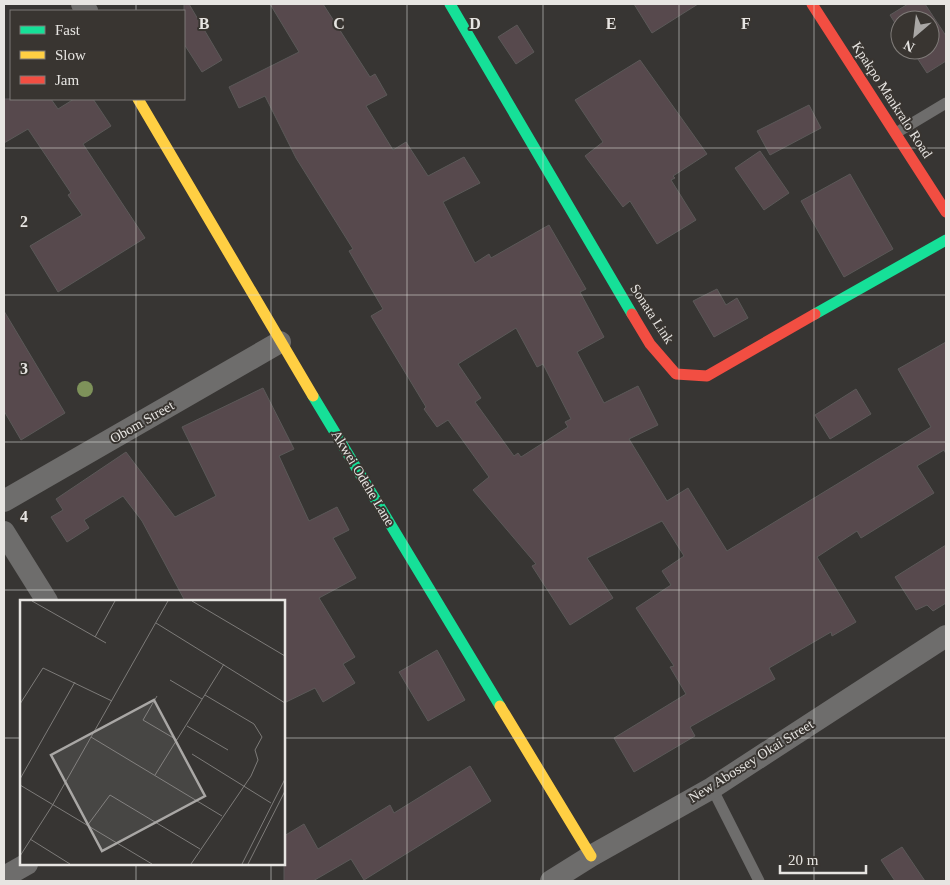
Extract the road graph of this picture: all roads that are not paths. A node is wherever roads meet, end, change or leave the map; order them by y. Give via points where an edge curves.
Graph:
1 (450, 4) edge
2 (812, 4) edge
3 (139, 100) edge
4 (946, 103) edge
5 (896, 133) junction
6 (946, 212) edge
7 (946, 240) edge
8 (280, 342) junction
9 (4, 501) edge
10 (4, 532) edge
11 (46, 600) edge
12 (946, 636) edge
13 (712, 788) junction
14 (591, 856) junction
15 (24, 865) edge
16 (4, 877) edge
17 (552, 881) edge
18 (759, 881) edge

1 - 7 street, Sonata Link via 650,344 676,374 707,376
2 - 5 street, Kpakpo Mankralo Road
3 - 8 street, Akwei Odehe Lane
4 - 5 lane
5 - 6 street, Kpakpo Mankralo Road via 937,189
8 - 9 street, Obom Street
8 - 14 street, Akwei Odehe Lane
10 - 11 street
12 - 13 street, New Abossey Okai Street
13 - 14 street, New Abossey Okai Street
13 - 18 lane
14 - 17 street, New Abossey Okai Street
15 - 16 street

